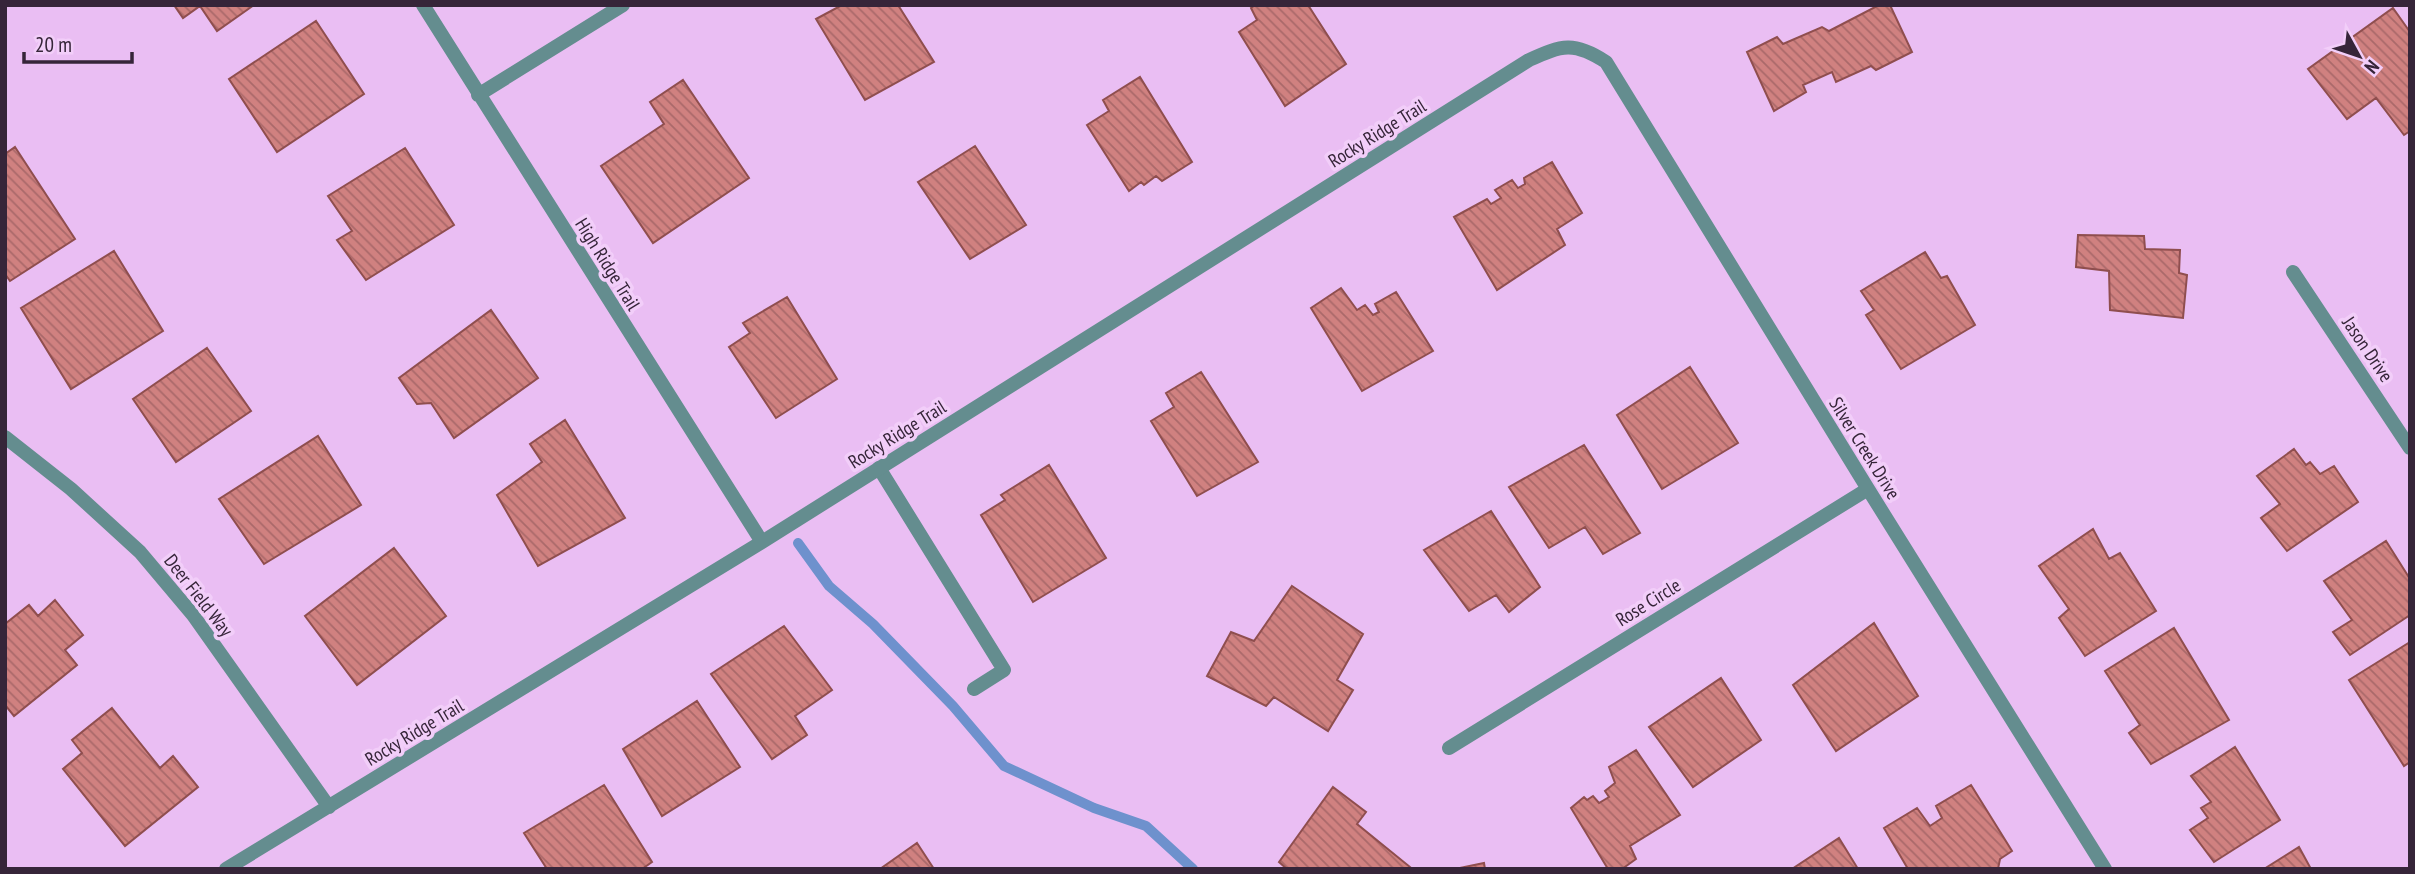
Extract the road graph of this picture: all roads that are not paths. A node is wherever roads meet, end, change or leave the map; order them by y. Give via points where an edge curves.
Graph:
1 (423, 5) edge
2 (623, 5) edge
3 (1590, 52) joint
4 (478, 95) junction
5 (2293, 272) dead end
6 (5, 437) edge
7 (2410, 448) edge
8 (879, 468) junction
9 (1868, 489) junction
10 (762, 542) junction
11 (974, 689) dead end
12 (1449, 748) dead end
13 (329, 807) junction
14 (226, 869) edge
15 (2105, 869) edge

1 - 4 street, High Ridge Trail
2 - 4 street
3 - 8 street, Rocky Ridge Trail via 1557,47 1529,60
3 - 9 street, Silver Creek Drive via 1606,62
4 - 10 street, High Ridge Trail
5 - 7 street, Jason Drive
6 - 13 street, Deer Field Way via 140,552 192,615
8 - 10 street, Rocky Ridge Trail
8 - 11 street via 1004,670
9 - 12 street, Rose Circle
9 - 15 street, Silver Creek Drive
10 - 13 street, Rocky Ridge Trail
13 - 14 street, Rocky Ridge Trail

